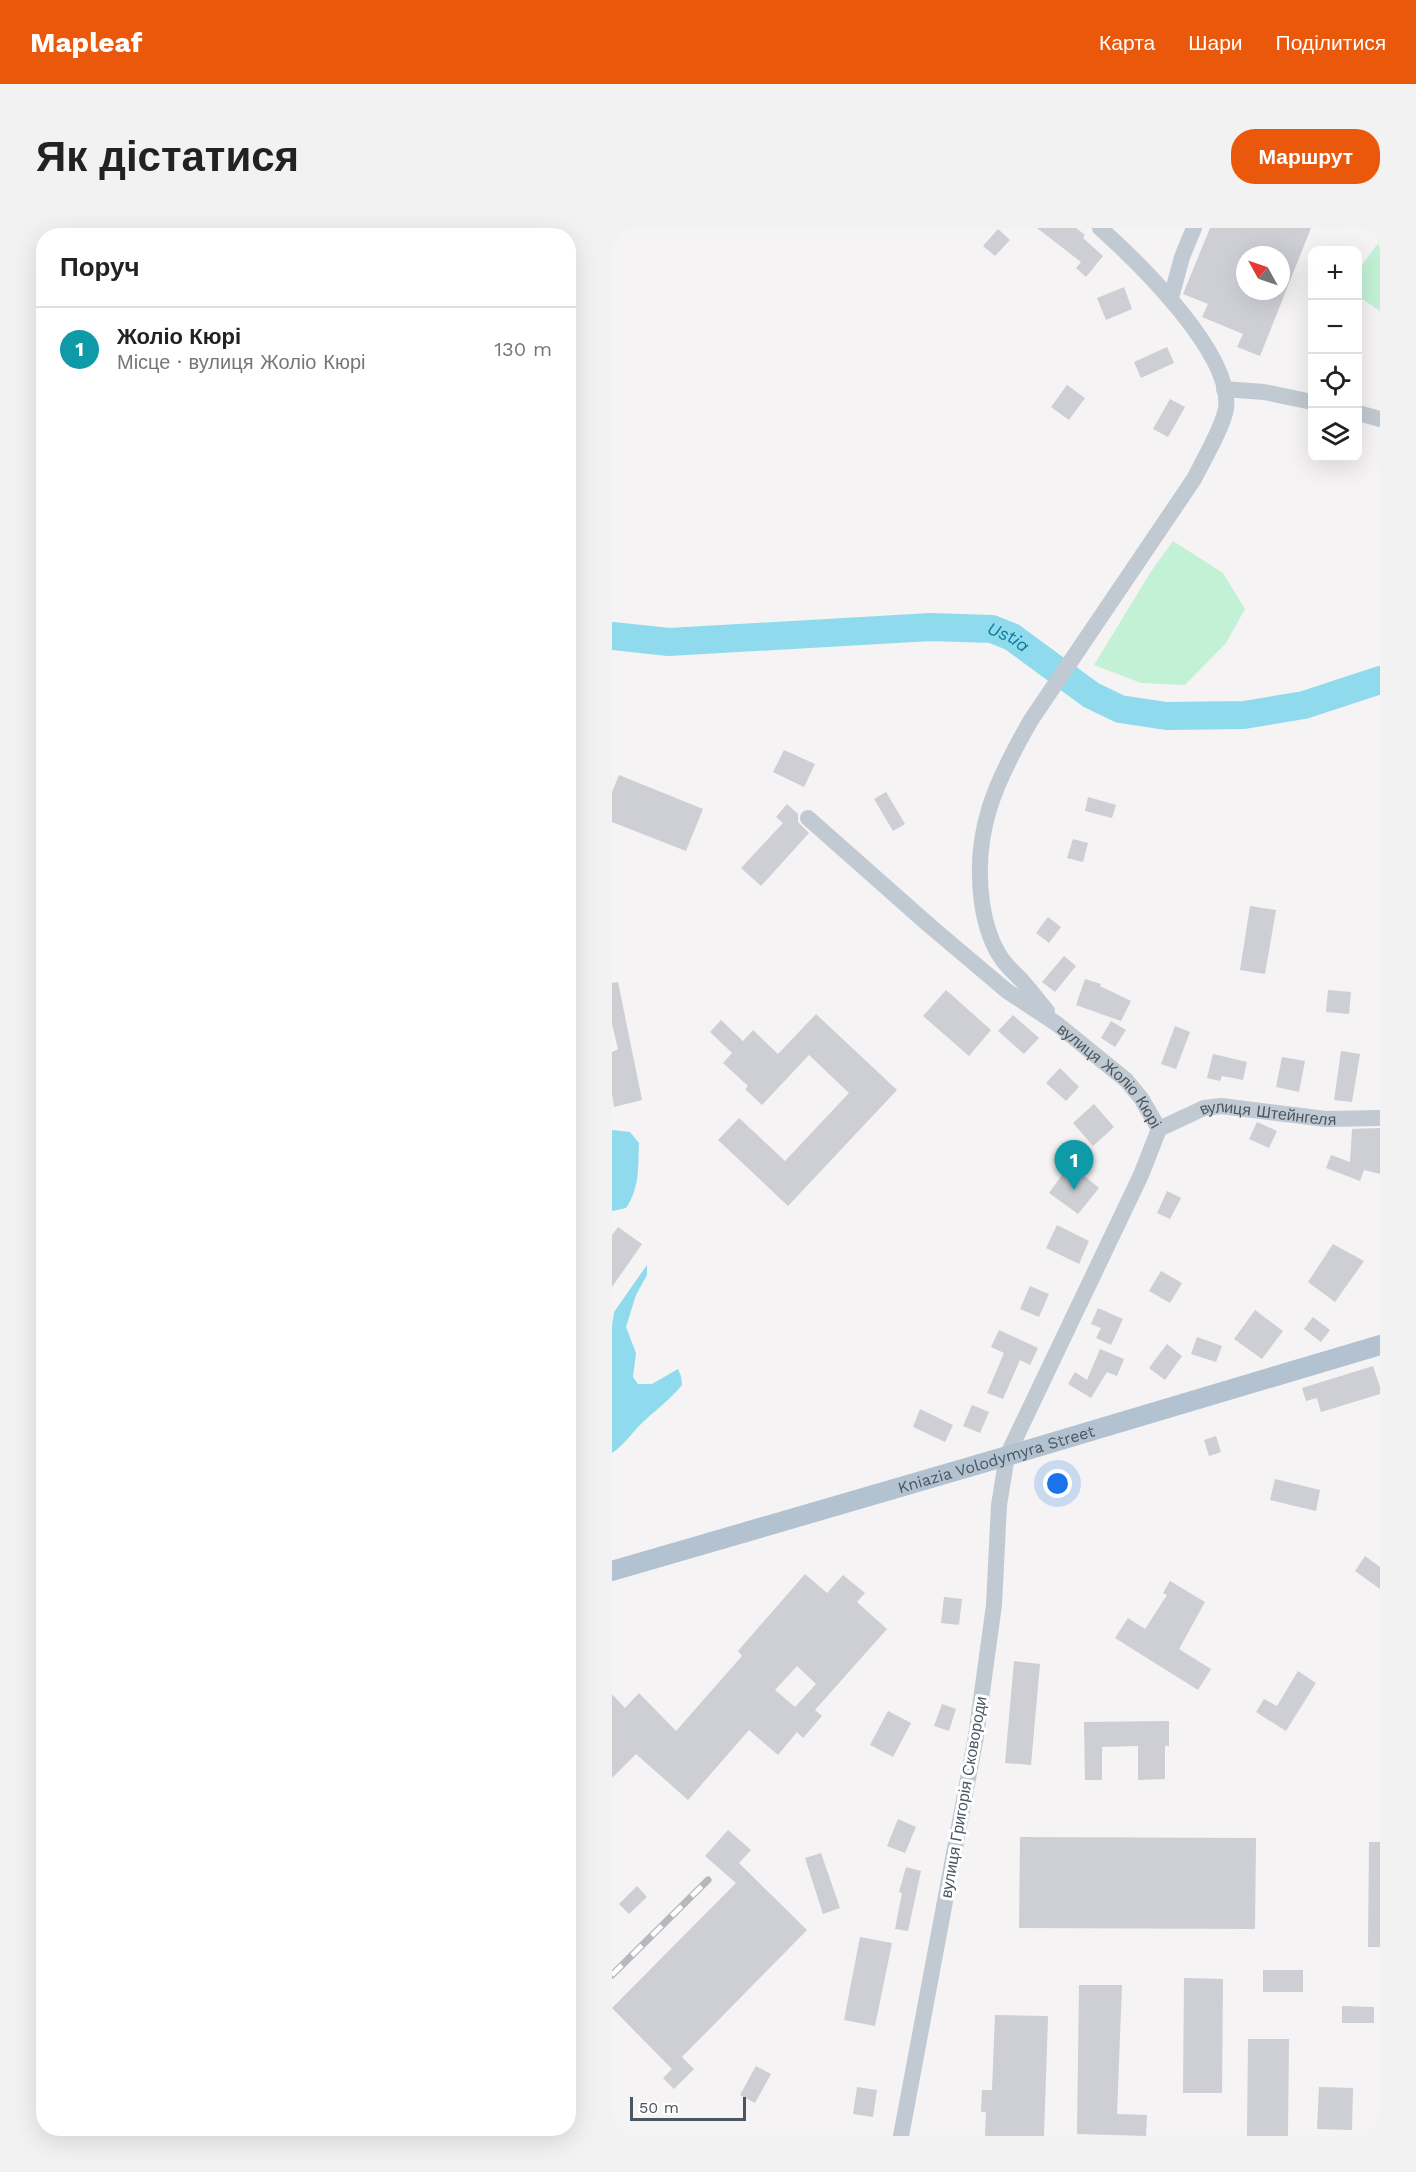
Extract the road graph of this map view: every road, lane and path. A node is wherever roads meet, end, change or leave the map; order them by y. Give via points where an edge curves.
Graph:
1 (1100, 228) edge
2 (1194, 228) edge
3 (1171, 298) junction
4 (1224, 389) junction
5 (1308, 401) edge
6 (1362, 414) edge
7 (1380, 419) edge
8 (808, 818) dead end
9 (1057, 1024) junction
10 (1380, 1118) edge
11 (1159, 1129) junction
12 (1380, 1345) edge
13 (1007, 1456) junction
14 (612, 1571) edge
15 (900, 2136) edge

1 - 3 street
2 - 3 street
3 - 4 street via 1216,363
4 - 5 street
4 - 9 street via 1226,409 1194,479 1031,720 992,797 982,832 979,886 991,940 1002,960
6 - 7 street
8 - 9 street, вулиця Жоліо Кюрі via 1007,991
9 - 11 street, вулиця Жоліо Кюрі via 1126,1080
10 - 11 street, вулиця Штейнгеля via 1326,1119 1221,1106 1204,1108
11 - 13 street, вулиця Жоліо Кюрі via 1141,1175
12 - 13 main road, Kniazia Volodymyra Street
13 - 14 main road, Kniazia Volodymyra Street
13 - 15 street, вулиця Григорія Сковороди via 999,1505 994,1605 976,1736

